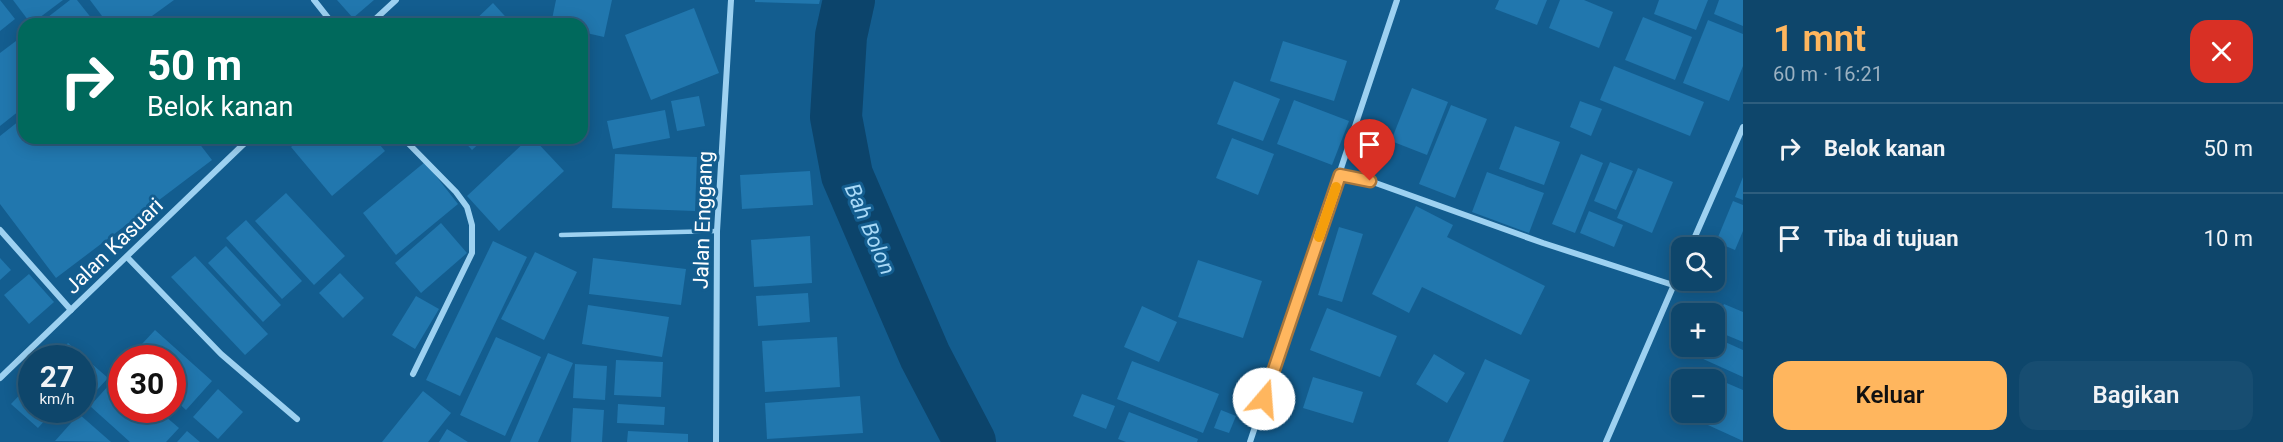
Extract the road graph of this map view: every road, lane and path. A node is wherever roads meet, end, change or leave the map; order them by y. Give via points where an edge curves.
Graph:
1 (314, 0) edge
2 (396, 0) edge
3 (731, 0) edge
4 (1397, 0) edge
5 (328, 18) edge
6 (376, 18) edge
7 (1743, 127) edge
8 (244, 144) edge
9 (409, 144) edge
10 (1340, 175) junction
11 (0, 230) edge
12 (717, 231) junction
13 (561, 235) dead end
14 (1695, 237) edge
15 (127, 257) junction
16 (1671, 284) edge
17 (1671, 290) edge
18 (71, 310) junction
19 (413, 374) dead end
20 (0, 378) edge
21 (297, 419) dead end
22 (716, 442) edge
23 (1250, 442) edge
24 (1606, 442) edge

1 - 5 street
2 - 6 street
3 - 12 street, Jalan Enggang
4 - 10 street
7 - 14 street
8 - 15 street, Jalan Kasuari
9 - 19 street via 456,192 467,207 472,225 472,253
10 - 16 street via 1370,181
10 - 23 street
11 - 18 street
12 - 13 lane
12 - 22 street, Jalan Enggang
15 - 18 street, Jalan Kasuari
15 - 21 street via 221,354
17 - 24 street
18 - 20 street, Jalan Kasuari

